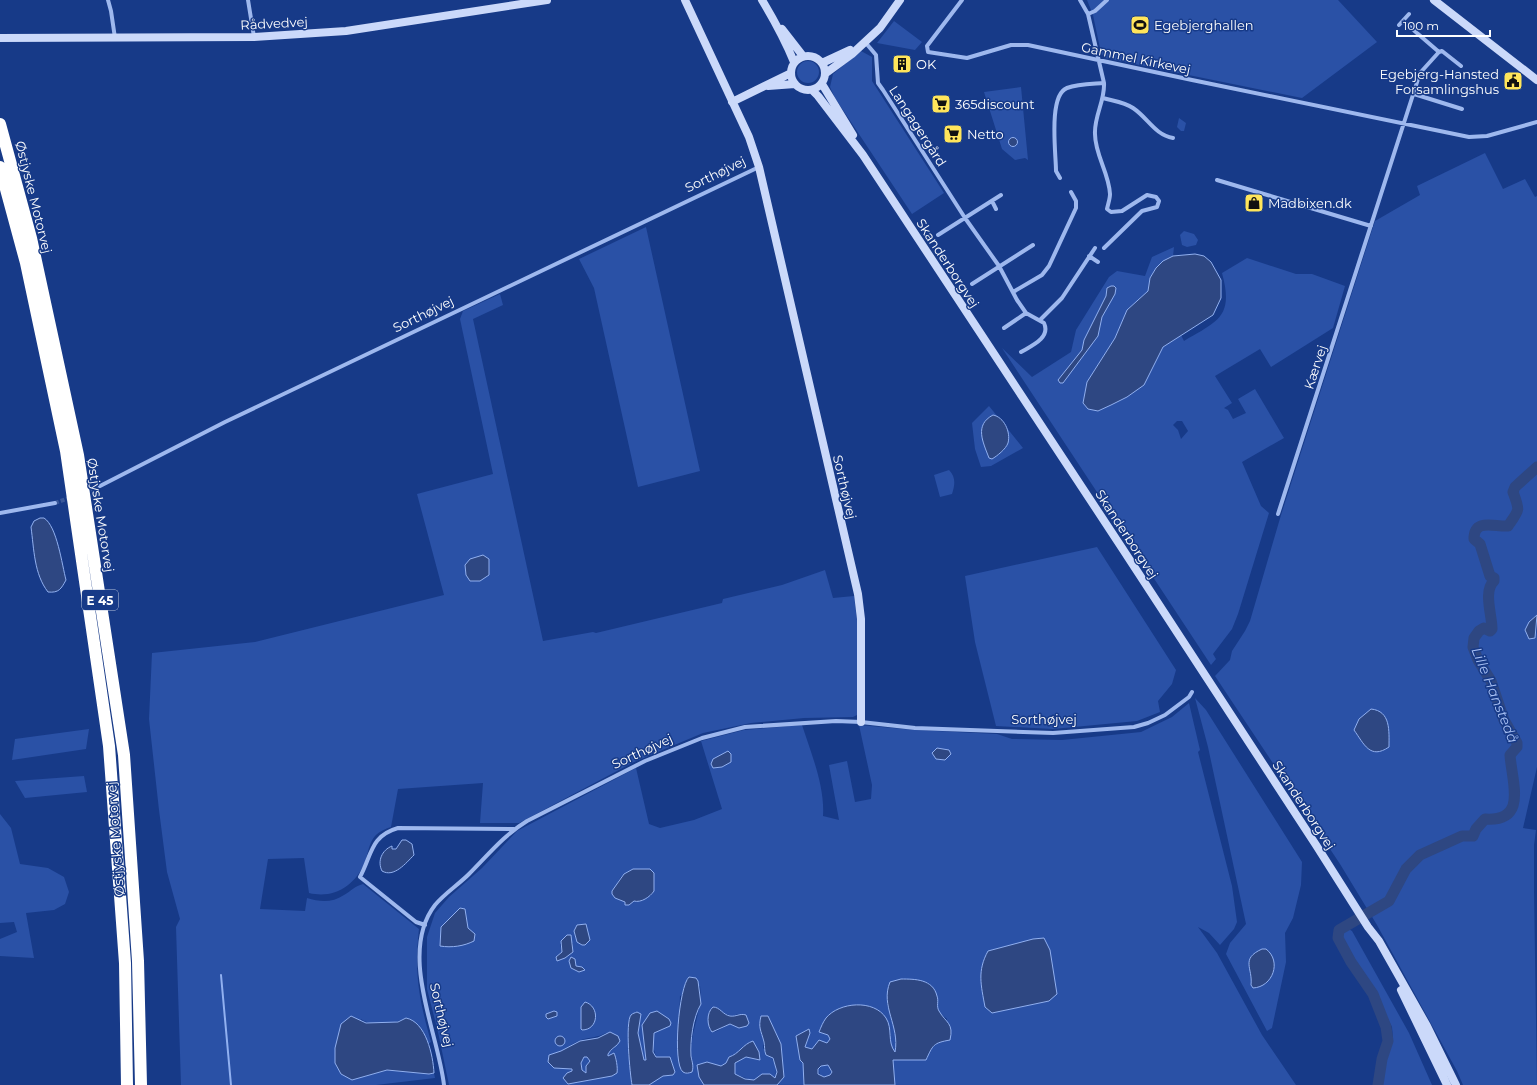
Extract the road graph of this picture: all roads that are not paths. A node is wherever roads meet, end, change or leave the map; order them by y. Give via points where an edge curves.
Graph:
1 (108, 0) edge
2 (248, 0) edge
3 (547, 0) edge
4 (685, 0) edge
5 (762, 0) edge
6 (900, 0) edge
7 (962, 0) edge
8 (1080, 0) edge
9 (1107, 0) edge
10 (1434, 0) edge
11 (1088, 14) junction
12 (1409, 14) dead end
13 (1403, 21) junction
14 (1399, 25) dead end
15 (778, 26) junction
16 (254, 37) junction
17 (3, 38) edge
18 (115, 38) junction
19 (865, 42) junction
20 (855, 49) junction
21 (1439, 52) junction
22 (803, 56) junction
23 (1098, 60) junction
24 (794, 62) junction
25 (822, 62) junction
26 (1461, 66) dead end
27 (791, 73) junction
28 (826, 73) junction
29 (1537, 80) edge
30 (1104, 83) junction
31 (795, 84) junction
32 (822, 84) junction
33 (764, 87) junction
34 (812, 90) junction
35 (1414, 94) junction
36 (1103, 98) junction
37 (732, 102) junction
38 (1462, 109) dead end
39 (1537, 122) edge
40 (0, 124) edge
41 (1405, 124) junction
42 (1173, 138) dead end
43 (863, 155) junction
44 (759, 166) junction
45 (0, 167) edge
46 (1060, 178) dead end
47 (1217, 180) dead end
48 (1071, 192) dead end
49 (1001, 195) dead end
50 (992, 201) junction
51 (996, 209) dead end
52 (965, 218) junction
53 (1371, 226) junction
54 (938, 236) dead end
55 (1033, 245) dead end
56 (1094, 248) dead end
57 (1104, 248) dead end
58 (1089, 256) junction
59 (1098, 262) dead end
60 (999, 266) junction
61 (972, 284) dead end
62 (1013, 292) junction
63 (1026, 313) junction
64 (1040, 320) junction
65 (1004, 328) dead end
66 (1021, 352) dead end
67 (100, 486) tunnel mouth
68 (55, 503) tunnel mouth
69 (0, 513) edge
70 (1278, 514) dead end
71 (1192, 692) dead end
72 (862, 722) junction
73 (514, 829) junction
74 (425, 925) junction
75 (1367, 925) junction
76 (127, 1085) edge
77 (140, 1085) edge
78 (444, 1085) edge
79 (1447, 1085) edge
80 (1456, 1085) edge

1 - 18 street
2 - 16 street
3 - 16 main road, Rådvedvej via 346,31
4 - 37 main road, Sorthøjvej
5 - 15 main road
6 - 19 main road via 880,28
7 - 23 street, Gammel Kirkevej via 927,46 926,50 930,54 967,58 1020,44
8 - 11 street
9 - 11 street
10 - 29 main road
11 - 23 street
12 - 13 street
13 - 14 street
13 - 21 street
15 - 22 main road
15 - 24 main road
16 - 18 main road, Rådvedvej
17 - 18 main road, Rådvedvej
19 - 20 main road
19 - 52 street, Langagergård via 876,55 878,83
20 - 25 main road
20 - 28 main road
21 - 26 street via 1442,51
21 - 35 street via 1420,73
22 - 24 main road
22 - 25 main road via 814,56
23 - 30 street
23 - 41 street, Gammel Kirkevej
24 - 27 main road
25 - 28 main road
27 - 31 main road
27 - 33 main road
28 - 32 main road
30 - 36 street
30 - 46 street via 1066,88 1058,97 1055,112 1056,171
31 - 33 main road
31 - 34 main road via 803,90
32 - 34 main road
32 - 43 main road, Skanderborgvej
33 - 37 main road
34 - 43 main road, Skanderborgvej
35 - 38 street
35 - 41 street
36 - 42 street via 1132,107 1153,128
36 - 57 street via 1095,124 1095,134 1110,195 1108,211 1122,211 1148,195 1156,197 1160,204 1142,211
37 - 44 main road, Sorthøjvej via 749,137
39 - 41 street, Gammel Kirkevej via 1487,136 1469,137
40 - 77 highway, Østjyske Motorvej / E 45 via 31,238 78,455 124,755 138,961
41 - 53 street, Kærvej
43 - 75 main road, Skanderborgvej
44 - 67 street, Sorthøjvej via 224,422
44 - 72 main road, Sorthøjvej via 858,594 861,619
45 - 76 highway, Østjyske Motorvej / E 45 via 26,262 66,451 109,746 125,963
47 - 53 street
48 - 62 street via 1076,201 1076,208 1049,266 1042,275
49 - 50 street
50 - 51 street
50 - 52 street
52 - 54 street
52 - 60 street, Langagergård
53 - 70 street, Kærvej
55 - 60 street
56 - 58 street
58 - 59 street
58 - 64 street via 1062,298
60 - 61 street
60 - 62 street, Langagergård
62 - 63 street, Langagergård
63 - 64 street
63 - 65 street
64 - 66 street via 1046,328 1044,336
68 - 69 street
71 - 72 street, Sorthøjvej via 1165,715 1134,727 1053,733 915,728
72 - 73 street, Sorthøjvej via 816,721 745,727 702,738 645,761
73 - 74 street, Sorthøjvej via 444,895 435,905
73 - 74 street, Sorthøjvej via 398,828 383,833 377,839 360,877 416,922
74 - 78 street, Sorthøjvej via 421,946 422,992
75 - 79 main road, Skanderborgvej
75 - 80 main road, Skanderborgvej via 1409,993

